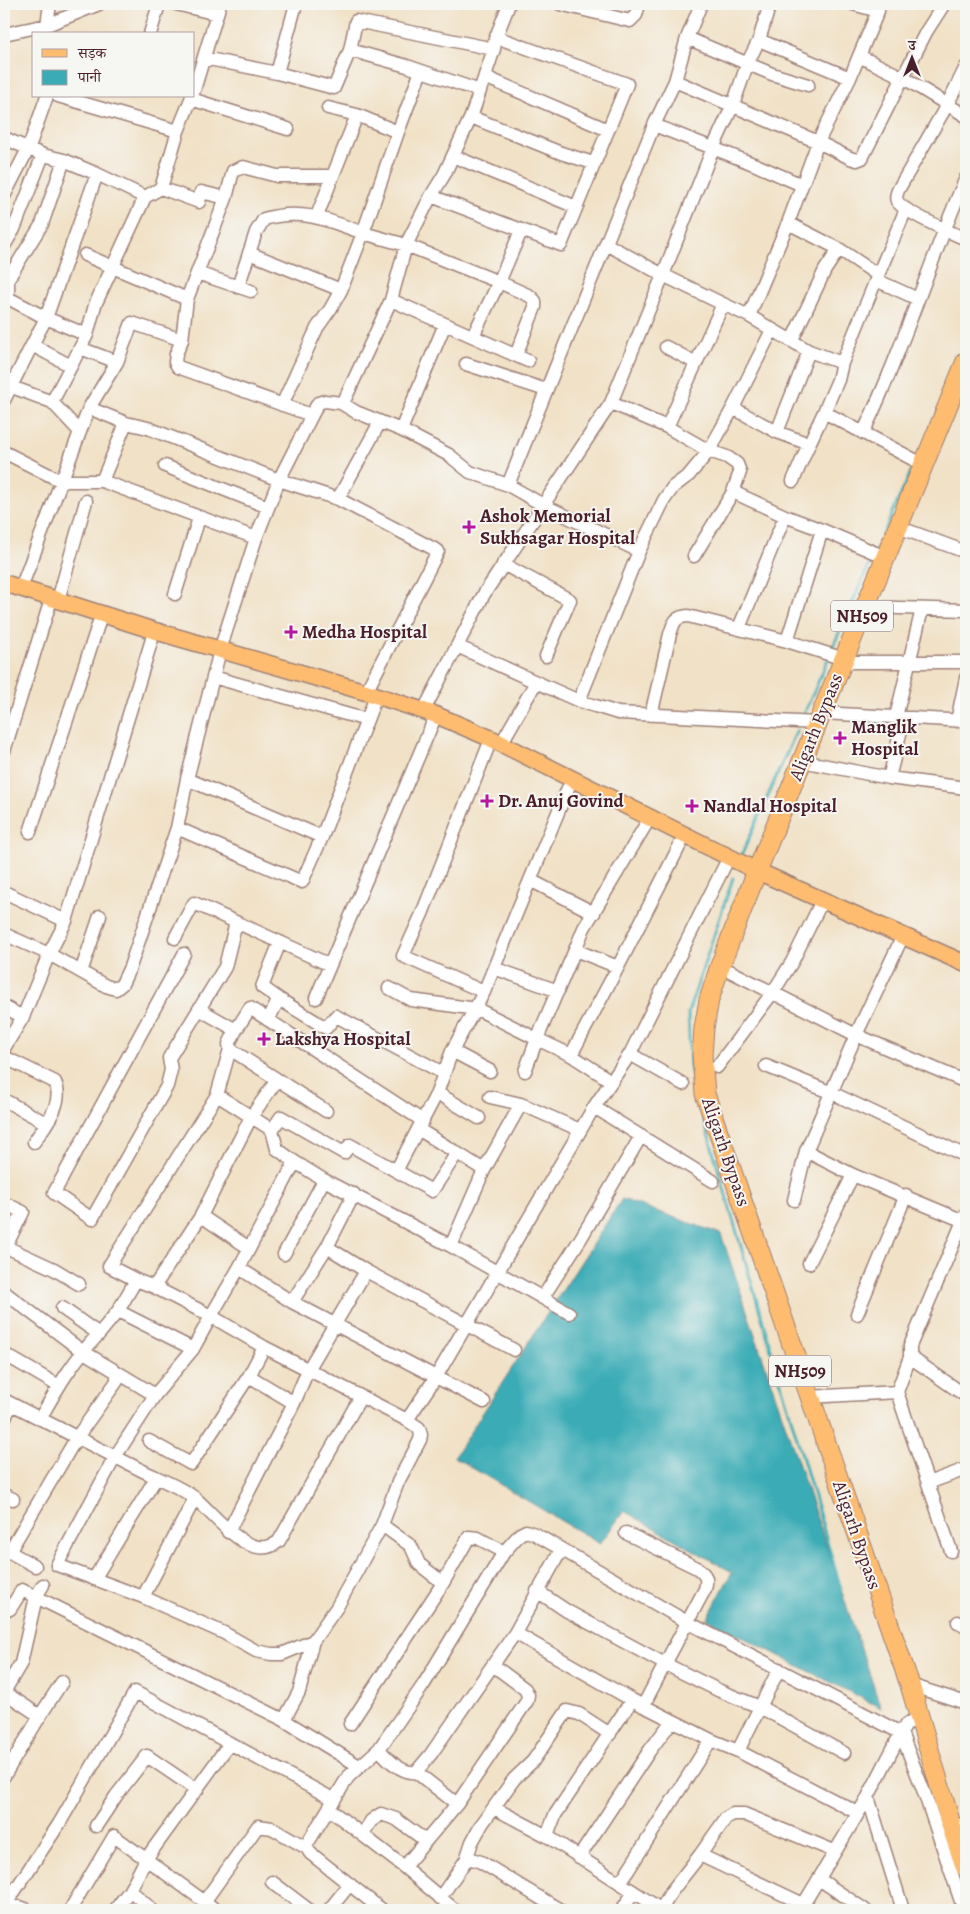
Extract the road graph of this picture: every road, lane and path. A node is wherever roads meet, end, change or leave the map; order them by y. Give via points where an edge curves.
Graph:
1 (50, 4) edge
2 (98, 4) edge
3 (159, 4) edge
4 (176, 4) edge
5 (296, 4) edge
6 (507, 4) edge
7 (560, 4) edge
8 (639, 4) edge
9 (701, 4) edge
10 (770, 4) edge
11 (853, 4) edge
12 (944, 4) edge
13 (82, 7) edge
14 (878, 7) edge
15 (219, 9) edge
16 (46, 29) edge
17 (151, 32) edge
18 (4, 34) edge
19 (687, 38) junction
20 (760, 40) junction
21 (495, 43) junction
22 (350, 50) junction
23 (858, 56) junction
24 (204, 58) junction
25 (748, 62) junction
26 (966, 68) edge
27 (421, 71) junction
28 (277, 72) junction
29 (485, 77) junction
30 (850, 78) junction
31 (904, 78) junction
32 (675, 81) junction
33 (808, 85) dead end
34 (195, 87) edge
35 (480, 91) junction
36 (195, 94) edge
37 (46, 98) edge
38 (65, 98) edge
39 (191, 98) edge
40 (734, 105) junction
41 (947, 105) junction
42 (328, 108) dead end
43 (357, 115) junction
44 (966, 116) edge
45 (471, 117) junction
46 (654, 125) junction
47 (288, 129) dead end
48 (608, 130) junction
49 (178, 131) junction
50 (398, 132) junction
51 (4, 138) edge
52 (818, 142) junction
53 (29, 147) junction
54 (713, 148) junction
55 (44, 154) junction
56 (453, 156) junction
57 (64, 160) junction
58 (593, 163) junction
59 (97, 174) junction
60 (332, 176) junction
61 (966, 178) edge
62 (802, 185) junction
63 (161, 188) junction
64 (4, 196) edge
65 (431, 196) junction
66 (145, 197) junction
67 (226, 198) junction
68 (576, 207) junction
69 (906, 209) junction
70 (317, 216) junction
71 (788, 223) junction
72 (9, 226) edge
73 (943, 230) junction
74 (520, 231) junction
75 (363, 233) junction
76 (966, 239) edge
77 (606, 244) junction
78 (406, 245) junction
79 (4, 246) edge
80 (839, 249) junction
81 (249, 253) junction
82 (85, 255) dead end
83 (112, 268) junction
84 (197, 273) junction
85 (663, 275) junction
86 (877, 277) junction
87 (499, 282) junction
88 (238, 287) junction
89 (341, 290) junction
90 (251, 291) dead end
91 (186, 299) junction
92 (918, 299) junction
93 (391, 300) junction
94 (723, 304) junction
95 (749, 316) junction
96 (46, 318) junction
97 (445, 324) junction
98 (772, 330) junction
99 (87, 335) junction
100 (473, 336) junction
101 (182, 340) junction
102 (792, 340) junction
103 (32, 344) junction
104 (666, 347) dead end
105 (80, 348) junction
106 (809, 351) junction
107 (516, 355) junction
108 (528, 360) dead end
109 (966, 360) edge
110 (116, 362) junction
111 (696, 363) junction
112 (842, 363) junction
113 (466, 364) dead end
114 (71, 366) junction
115 (7, 386) edge
116 (546, 390) junction
117 (4, 400) edge
118 (52, 402) junction
119 (341, 403) junction
120 (611, 403) junction
121 (282, 405) junction
122 (89, 408) junction
123 (733, 408) junction
124 (824, 412) junction
125 (311, 415) junction
126 (380, 422) junction
127 (126, 423) junction
128 (668, 427) junction
129 (402, 430) junction
130 (80, 432) junction
131 (778, 432) junction
132 (863, 433) junction
133 (808, 444) junction
134 (709, 451) junction
135 (4, 452) edge
136 (918, 462) junction
137 (165, 466) dead end
138 (279, 480) junction
139 (62, 481) junction
140 (102, 481) junction
141 (793, 481) dead end
142 (508, 485) junction
143 (733, 492) junction
144 (338, 499) junction
145 (86, 501) dead end
146 (542, 504) junction
147 (268, 507) junction
148 (785, 516) junction
149 (199, 518) junction
150 (898, 527) junction
151 (822, 530) junction
152 (256, 538) junction
153 (639, 551) junction
154 (966, 552) edge
155 (879, 555) junction
156 (694, 556) dead end
157 (502, 564) junction
158 (4, 583) edge
159 (21, 588) junction
160 (4, 592) edge
161 (175, 594) dead end
162 (53, 603) junction
163 (865, 607) junction
164 (922, 608) junction
165 (966, 610) edge
166 (92, 617) junction
167 (739, 628) junction
168 (152, 639) junction
169 (787, 641) junction
170 (457, 646) junction
171 (219, 654) junction
172 (546, 656) dead end
173 (838, 658) junction
174 (909, 662) junction
175 (966, 662) edge
176 (213, 677) junction
177 (966, 678) edge
178 (536, 682) junction
179 (370, 698) junction
180 (579, 701) junction
181 (651, 714) junction
182 (431, 716) junction
183 (900, 717) junction
184 (820, 718) junction
185 (367, 720) junction
186 (962, 721) edge
187 (494, 746) junction
188 (4, 751) edge
189 (802, 761) junction
190 (552, 775) junction
191 (889, 778) junction
192 (187, 779) junction
193 (568, 788) junction
194 (966, 788) edge
195 (645, 826) junction
196 (177, 828) junction
197 (30, 832) dead end
198 (322, 838) junction
199 (681, 842) junction
200 (725, 865) junction
201 (755, 874) junction
202 (530, 880) junction
203 (4, 892) edge
204 (819, 907) junction
205 (594, 913) junction
206 (100, 916) dead end
207 (66, 921) junction
208 (236, 922) junction
209 (4, 934) edge
210 (175, 938) dead end
211 (280, 942) junction
212 (900, 942) junction
213 (575, 950) junction
214 (49, 954) junction
215 (184, 954) dead end
216 (966, 964) edge
217 (330, 965) junction
218 (720, 966) junction
219 (618, 967) junction
220 (494, 968) junction
221 (81, 972) junction
222 (966, 972) edge
223 (389, 988) dead end
224 (558, 991) junction
225 (484, 992) junction
226 (773, 992) junction
227 (316, 998) dead end
228 (279, 999) junction
229 (4, 1007) edge
230 (199, 1008) junction
231 (477, 1008) junction
232 (23, 1017) junction
233 (268, 1020) junction
234 (236, 1030) junction
235 (856, 1034) junction
236 (538, 1039) junction
237 (4, 1048) edge
238 (230, 1050) junction
239 (452, 1051) junction
240 (630, 1054) junction
241 (571, 1055) junction
242 (4, 1057) edge
243 (766, 1066) dead end
244 (717, 1067) dead end
245 (490, 1071) dead end
246 (525, 1071) dead end
247 (443, 1073) junction
248 (277, 1080) junction
249 (611, 1081) junction
250 (966, 1082) edge
251 (683, 1084) dead end
252 (437, 1093) junction
253 (832, 1093) junction
254 (217, 1095) junction
255 (490, 1097) dead end
256 (4, 1100) edge
257 (520, 1104) junction
258 (594, 1106) junction
259 (326, 1111) dead end
260 (251, 1117) junction
261 (479, 1118) dead end
262 (46, 1123) junction
263 (421, 1125) junction
264 (272, 1130) junction
265 (580, 1130) junction
266 (641, 1136) junction
267 (34, 1142) dead end
268 (806, 1151) junction
269 (457, 1153) junction
270 (966, 1156) edge
271 (294, 1162) junction
272 (484, 1170) junction
273 (396, 1171) junction
274 (853, 1174) junction
275 (324, 1180) junction
276 (713, 1182) dead end
277 (354, 1194) junction
278 (906, 1195) junction
279 (794, 1200) dead end
280 (4, 1203) edge
281 (201, 1216) junction
282 (965, 1219) edge
283 (451, 1246) junction
284 (5, 1247) edge
285 (249, 1248) junction
286 (327, 1248) junction
287 (284, 1254) dead end
288 (809, 1263) dead end
289 (239, 1268) junction
290 (366, 1271) junction
291 (496, 1273) junction
292 (136, 1280) junction
293 (79, 1284) dead end
294 (154, 1287) junction
295 (4, 1292) edge
296 (543, 1298) junction
297 (292, 1302) junction
298 (62, 1308) dead end
299 (118, 1311) junction
300 (569, 1313) dead end
301 (856, 1314) dead end
302 (211, 1316) junction
303 (336, 1324) junction
304 (466, 1324) junction
305 (99, 1334) junction
306 (264, 1347) junction
307 (193, 1349) junction
308 (514, 1350) dead end
309 (82, 1351) junction
310 (4, 1354) edge
311 (910, 1357) junction
312 (308, 1370) junction
313 (117, 1372) junction
314 (249, 1376) junction
315 (436, 1377) junction
316 (59, 1386) junction
317 (897, 1392) junction
318 (156, 1395) junction
319 (966, 1396) edge
320 (360, 1398) junction
321 (809, 1398) junction
322 (8, 1402) edge
323 (484, 1402) dead end
324 (294, 1403) junction
325 (4, 1419) edge
326 (40, 1419) junction
327 (406, 1420) junction
328 (77, 1437) junction
329 (149, 1441) dead end
330 (115, 1457) junction
331 (966, 1469) edge
332 (156, 1478) junction
333 (928, 1483) junction
334 (195, 1498) junction
335 (382, 1525) junction
336 (228, 1532) junction
337 (626, 1533) dead end
338 (561, 1550) junction
339 (6, 1551) edge
340 (950, 1551) dead end
341 (504, 1552) junction
342 (35, 1566) dead end
343 (94, 1578) junction
344 (443, 1582) junction
345 (43, 1585) dead end
346 (537, 1591) junction
347 (36, 1597) junction
348 (143, 1597) junction
349 (6, 1611) edge
350 (687, 1622) junction
351 (515, 1633) junction
352 (313, 1642) junction
353 (665, 1664) junction
354 (494, 1666) junction
355 (779, 1669) junction
356 (62, 1682) dead end
357 (910, 1685) junction
358 (638, 1703) junction
359 (966, 1703) edge
360 (760, 1708) junction
361 (40, 1716) junction
362 (284, 1720) junction
363 (672, 1721) junction
364 (910, 1723) junction
365 (350, 1724) dead end
366 (610, 1734) junction
367 (711, 1740) junction
368 (230, 1743) junction
369 (379, 1749) junction
370 (738, 1751) junction
371 (844, 1753) dead end
372 (9, 1754) edge
373 (359, 1766) junction
374 (416, 1772) junction
375 (4, 1776) edge
376 (198, 1790) junction
377 (868, 1797) junction
378 (331, 1804) junction
379 (457, 1804) junction
380 (494, 1808) junction
381 (858, 1813) junction
382 (959, 1825) edge
383 (96, 1826) dead end
384 (362, 1835) junction
385 (547, 1836) junction
386 (426, 1841) junction
387 (307, 1848) junction
388 (834, 1851) junction
389 (700, 1855) junction
390 (580, 1857) junction
391 (146, 1859) junction
392 (466, 1860) junction
393 (404, 1867) junction
394 (966, 1868) edge
395 (819, 1879) junction
396 (272, 1882) dead end
397 (620, 1883) junction
398 (350, 1884) junction
399 (130, 1890) junction
400 (634, 1892) junction
401 (440, 1898) junction
402 (204, 1902) junction
403 (801, 1907) edge
404 (4, 1908) edge
405 (28, 1910) edge
406 (70, 1910) edge
407 (116, 1910) edge
408 (152, 1910) edge
409 (216, 1910) edge
410 (309, 1910) edge
411 (329, 1910) edge
412 (382, 1910) edge
413 (455, 1910) edge
414 (560, 1910) edge
415 (622, 1910) edge
416 (662, 1910) edge
417 (865, 1910) edge
418 (904, 1910) edge
419 (964, 1910) edge

1 - 16 street
2 - 13 street
3 - 17 street
4 - 15 street
5 - 28 street
6 - 21 street
7 - 8 street via 630,21
9 - 19 street
10 - 20 street
11 - 14 street
12 - 31 street via 926,32
13 - 16 street
14 - 23 street
15 - 24 street
16 - 18 street
19 - 25 street
19 - 32 street
20 - 25 street
20 - 30 street
21 - 22 street via 356,21
21 - 29 street
21 - 48 street via 627,84
22 - 27 street
22 - 28 street via 334,88
23 - 30 street
23 - 31 street
24 - 28 street
24 - 34 street
25 - 33 street via 772,74
25 - 40 street
26 - 41 street
27 - 35 street
27 - 50 street
29 - 35 street
29 - 48 street
30 - 52 street
31 - 41 street
31 - 52 street via 862,158 850,158
32 - 40 street
32 - 46 street
35 - 45 street
36 - 47 street
37 - 53 street
38 - 49 street
39 - 49 street
40 - 52 street
40 - 54 street
41 - 44 street
41 - 69 street via 898,190 898,204
42 - 43 street
43 - 50 street
43 - 60 street
45 - 56 street
45 - 58 street
46 - 54 street
46 - 77 street
48 - 58 street
49 - 63 street
50 - 75 street
51 - 53 street
52 - 62 street
53 - 55 street
53 - 64 street
54 - 62 street
54 - 85 street
55 - 57 street
55 - 72 street
56 - 65 street
56 - 68 street
57 - 59 street
57 - 96 street via 42,224 8,279 8,298
58 - 68 street
59 - 66 street
59 - 96 street
60 - 67 street via 277,176 243,167 233,171
60 - 70 street
61 - 73 street
62 - 71 street
63 - 66 street
63 - 67 street via 199,202 201,192
65 - 74 street
65 - 78 street
66 - 83 street
67 - 84 street
68 - 74 street via 561,245
69 - 73 street
69 - 86 street
70 - 75 street
70 - 81 street via 280,214 264,219
71 - 80 street
71 - 95 street
72 - 79 street
73 - 76 street
73 - 92 street
74 - 87 street
75 - 78 street
75 - 89 street
77 - 85 street
77 - 116 street
78 - 87 street
78 - 93 street
80 - 86 street
80 - 102 street via 825,270
81 - 88 street
81 - 89 street
82 - 83 street
83 - 91 street
83 - 99 street via 95,304
84 - 88 street
84 - 91 street
85 - 94 street
85 - 120 street
86 - 92 street
86 - 112 street
87 - 100 street
87 - 107 street via 535,301
88 - 90 street
89 - 121 street via 317,328
91 - 101 street
92 - 132 street
93 - 97 street
93 - 119 street
94 - 95 street
94 - 111 street
95 - 98 street
96 - 99 street
96 - 103 street
97 - 100 street
97 - 129 street
98 - 102 street
98 - 123 street
99 - 105 street
100 - 107 street
101 - 110 street via 132,323
101 - 121 street via 176,354 178,367
102 - 106 street
103 - 114 street
103 - 115 street
104 - 111 street
105 - 110 street
105 - 114 street
106 - 112 street
106 - 131 street
107 - 108 street
109 - 136 highway, Aligarh Bypass / NH509
110 - 122 street
111 - 128 street
112 - 124 street
113 - 116 street
114 - 118 street
115 - 117 street
115 - 118 street
116 - 142 street
118 - 130 street
119 - 125 street via 318,403
119 - 126 street
120 - 128 street
120 - 146 street
121 - 125 street
122 - 127 street
122 - 130 street
123 - 131 street
123 - 134 street
124 - 132 street
124 - 133 street
125 - 138 street
126 - 129 street
126 - 144 street
127 - 138 street via 148,428
127 - 140 street
128 - 134 street
129 - 142 street via 449,454 470,472
130 - 139 street
131 - 133 street
132 - 136 street
133 - 141 street
134 - 143 street via 737,464 740,472
134 - 153 street via 690,475 673,487
135 - 139 street
136 - 150 highway, Aligarh Bypass / NH509
137 - 147 street
138 - 144 street
138 - 147 street
139 - 140 street
139 - 159 street
140 - 149 street
142 - 146 street
143 - 148 street
143 - 156 street
144 - 179 street via 438,551
145 - 162 street
146 - 153 street
146 - 157 street
147 - 152 street
148 - 151 street
148 - 167 street
149 - 152 street
149 - 161 street
150 - 154 street
150 - 155 highway, Aligarh Bypass / NH509
151 - 155 street
151 - 169 street
152 - 171 street
153 - 180 street
155 - 163 highway, Aligarh Bypass / NH509
157 - 170 street
157 - 172 street via 570,600
158 - 159 main road
159 - 162 main road
160 - 162 main road
162 - 166 main road
162 - 188 street
163 - 164 street
163 - 173 highway, Aligarh Bypass / NH509
164 - 165 street
164 - 174 street
166 - 168 main road
166 - 171 main road
166 - 197 street
167 - 169 street
167 - 181 street via 680,616 670,634
168 - 171 main road
168 - 207 street
169 - 173 street
170 - 178 street
170 - 182 street
171 - 176 street
171 - 179 main road
173 - 174 street
173 - 184 highway, Aligarh Bypass / NH509
174 - 175 street
174 - 183 street
176 - 185 street
176 - 192 street
177 - 186 street
178 - 180 street
178 - 187 street
179 - 182 main road
179 - 185 street
180 - 181 street via 618,713
181 - 184 street
182 - 187 main road
182 - 217 street
183 - 184 street
183 - 186 street
183 - 191 street
184 - 189 highway, Aligarh Bypass / NH509
185 - 198 street
187 - 190 main road
187 - 225 street via 403,956
189 - 191 street
189 - 201 highway, Aligarh Bypass / NH509
190 - 193 main road
190 - 201 main road
191 - 194 street
192 - 196 street
192 - 198 street
193 - 195 main road
193 - 202 street
195 - 199 main road
195 - 205 street
196 - 198 street via 302,882
196 - 221 street via 122,984 116,989
199 - 200 main road
199 - 219 street
200 - 201 main road
200 - 240 street
201 - 204 main road
201 - 216 main road
201 - 218 highway, Aligarh Bypass / NH509
202 - 205 street
202 - 220 street
203 - 207 street
204 - 212 main road
204 - 226 street
205 - 213 street
206 - 221 street
207 - 214 street
208 - 210 street via 194,903
208 - 211 street
208 - 230 street via 225,967
209 - 214 street
211 - 217 street
211 - 228 street via 262,988
212 - 222 main road
212 - 235 street
213 - 219 street
213 - 224 street
214 - 221 street
214 - 232 street
215 - 230 street via 54,1193 92,1219 167,1086 171,1070 169,1058
217 - 227 street
218 - 226 street
218 - 321 highway, Aligarh Bypass / NH509 via 704,1028 705,1094
219 - 241 street
220 - 224 street
220 - 225 street
223 - 231 street via 411,1000
224 - 236 street
225 - 231 street
226 - 235 street
226 - 244 street
228 - 233 street
228 - 247 street via 326,1028 336,1016
229 - 232 street
230 - 234 street
231 - 236 street
231 - 239 street
232 - 237 street
233 - 234 street via 250,1008
233 - 263 street
234 - 238 street via 229,1044
235 - 250 street
235 - 253 street
236 - 241 street
236 - 246 street
238 - 248 street
238 - 254 street
239 - 245 street
239 - 247 street
240 - 249 street
240 - 251 street
241 - 249 street
242 - 262 street via 55,1082 59,1090 58,1100
243 - 253 street
247 - 252 street
248 - 259 street
248 - 260 street
249 - 258 street
252 - 261 street
252 - 263 street
253 - 268 street
253 - 270 street
254 - 260 street
254 - 292 street via 109,1266
255 - 257 street
256 - 262 street
257 - 265 street
257 - 272 street
258 - 265 street
258 - 266 street
260 - 264 street
260 - 281 street
262 - 267 street
263 - 269 street
263 - 273 street
264 - 271 street via 277,1149
264 - 273 street via 281,1117 344,1153 350,1145
265 - 291 street
266 - 276 street
266 - 296 street
268 - 274 street
268 - 279 street
269 - 272 street
269 - 273 street via 432,1191
271 - 275 street
271 - 285 street
272 - 283 street
274 - 278 street
274 - 288 street
275 - 277 street
275 - 287 street
277 - 283 street
277 - 286 street
278 - 282 street
278 - 301 street
280 - 284 street via 23,1212
281 - 285 street
281 - 294 street
282 - 311 street via 910,1346
283 - 291 street
284 - 293 street
285 - 289 street
286 - 290 street
286 - 297 street
289 - 297 street
289 - 302 street
290 - 303 street
290 - 304 street
291 - 296 street
291 - 304 street
292 - 294 street
292 - 299 street
294 - 302 street
295 - 309 street
296 - 300 street
297 - 303 street
298 - 305 street
299 - 305 street
299 - 307 street
302 - 306 street
302 - 307 street
303 - 312 street
303 - 315 street
304 - 308 street
304 - 315 street
305 - 309 street
306 - 312 street
306 - 314 street
307 - 318 street
309 - 313 street
309 - 316 street
310 - 316 street
311 - 317 street
311 - 319 street
312 - 320 street
312 - 324 street
313 - 318 street
313 - 328 street via 117,1381
314 - 324 street
314 - 329 street via 191,1464
315 - 323 street
315 - 327 street
316 - 326 street
317 - 321 street
317 - 333 street
318 - 330 street
320 - 327 street
320 - 336 street via 278,1541 264,1549
321 - 357 highway, Aligarh Bypass / NH509
322 - 325 street
322 - 326 street
324 - 336 street
326 - 328 street
327 - 335 street via 419,1428 420,1440 398,1482
328 - 330 street
328 - 339 street
330 - 332 street
330 - 343 street via 57,1565
331 - 333 street
332 - 334 street
332 - 343 street
333 - 340 street
334 - 336 street
334 - 348 street
335 - 344 street via 410,1546 419,1564
335 - 352 street via 337,1607
337 - 350 street via 706,1575 705,1589
338 - 341 street via 526,1531
338 - 346 street
338 - 350 street
339 - 342 street
341 - 344 street via 478,1538 469,1537
341 - 369 street via 424,1684
343 - 348 street
344 - 365 street
345 - 347 street
346 - 351 street
346 - 353 street via 567,1611
347 - 349 street via 22,1590
347 - 361 street via 21,1663 4,1692
347 - 362 street
348 - 352 street via 256,1651 282,1654
350 - 353 street
350 - 355 street
351 - 354 street
351 - 358 street
352 - 362 street via 298,1692
353 - 358 street
353 - 360 street
354 - 374 street
354 - 379 street via 525,1689 527,1701
355 - 360 street
355 - 364 street
356 - 361 street
357 - 359 street
357 - 364 highway, Aligarh Bypass / NH509
358 - 363 street
358 - 366 street
360 - 370 street
360 - 371 street
361 - 372 street
362 - 373 street
363 - 367 street
363 - 390 street
364 - 377 street
364 - 382 highway, Aligarh Bypass / NH509
364 - 419 street via 924,1792
366 - 380 street via 579,1714 567,1711 533,1762 514,1779
366 - 385 street via 555,1815
367 - 370 street
367 - 397 street
368 - 376 street
368 - 378 street
368 - 404 street via 135,1692 59,1824
369 - 373 street
369 - 374 street via 398,1767
370 - 381 street
372 - 375 street
373 - 378 street
374 - 379 street
376 - 383 street via 147,1756
376 - 391 street
377 - 381 street
377 - 418 street
378 - 384 street
378 - 387 street
379 - 386 street
380 - 385 street
380 - 392 street via 472,1842
381 - 388 street
382 - 394 highway, Aligarh Bypass / NH509
384 - 386 street via 371,1820 381,1814 396,1819
384 - 393 street
385 - 390 street
386 - 393 street
387 - 398 street
387 - 402 street via 272,1828 258,1826
388 - 389 street via 744,1814 733,1814 726,1818
388 - 395 street
389 - 403 street
389 - 416 street
390 - 397 street
391 - 399 street
391 - 402 street
391 - 406 street via 114,1836
392 - 401 street
392 - 414 street via 480,1862
393 - 401 street
395 - 403 street
395 - 417 street
396 - 410 street
397 - 400 street
398 - 411 street
398 - 412 street
399 - 407 street
399 - 408 street
400 - 415 street
400 - 416 street
401 - 413 street
402 - 409 street
404 - 405 street

